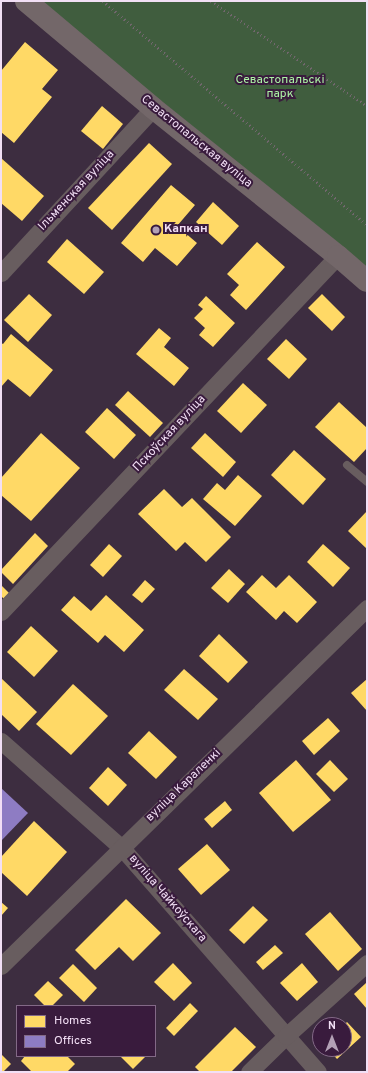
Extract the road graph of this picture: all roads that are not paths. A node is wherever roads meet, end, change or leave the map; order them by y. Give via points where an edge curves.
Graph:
1 (26, 1) edge
2 (153, 108) junction
3 (338, 256) junction
4 (1, 273) edge
5 (367, 282) edge
6 (347, 465) dead end
7 (367, 482) edge
8 (367, 608) edge
9 (1, 612) edge
10 (1, 741) edge
11 (121, 847) junction
12 (367, 963) edge
13 (1, 966) edge
14 (286, 1036) junction
15 (249, 1072) edge
16 (318, 1072) edge

1 - 2 street, Севастопальская вуліца
2 - 3 street, Севастопальская вуліца
2 - 4 street, Ільменская вуліца
3 - 5 street, Севастопальская вуліца
3 - 9 street, Пскоўская вуліца
6 - 7 lane
8 - 11 street, вуліца Караленкі
10 - 11 street, вуліца Чайкоўскага
11 - 13 street, вуліца Караленкі
11 - 14 street, вуліца Чайкоўскага
12 - 14 street
14 - 15 street
14 - 16 street, вуліца Чайкоўскага

